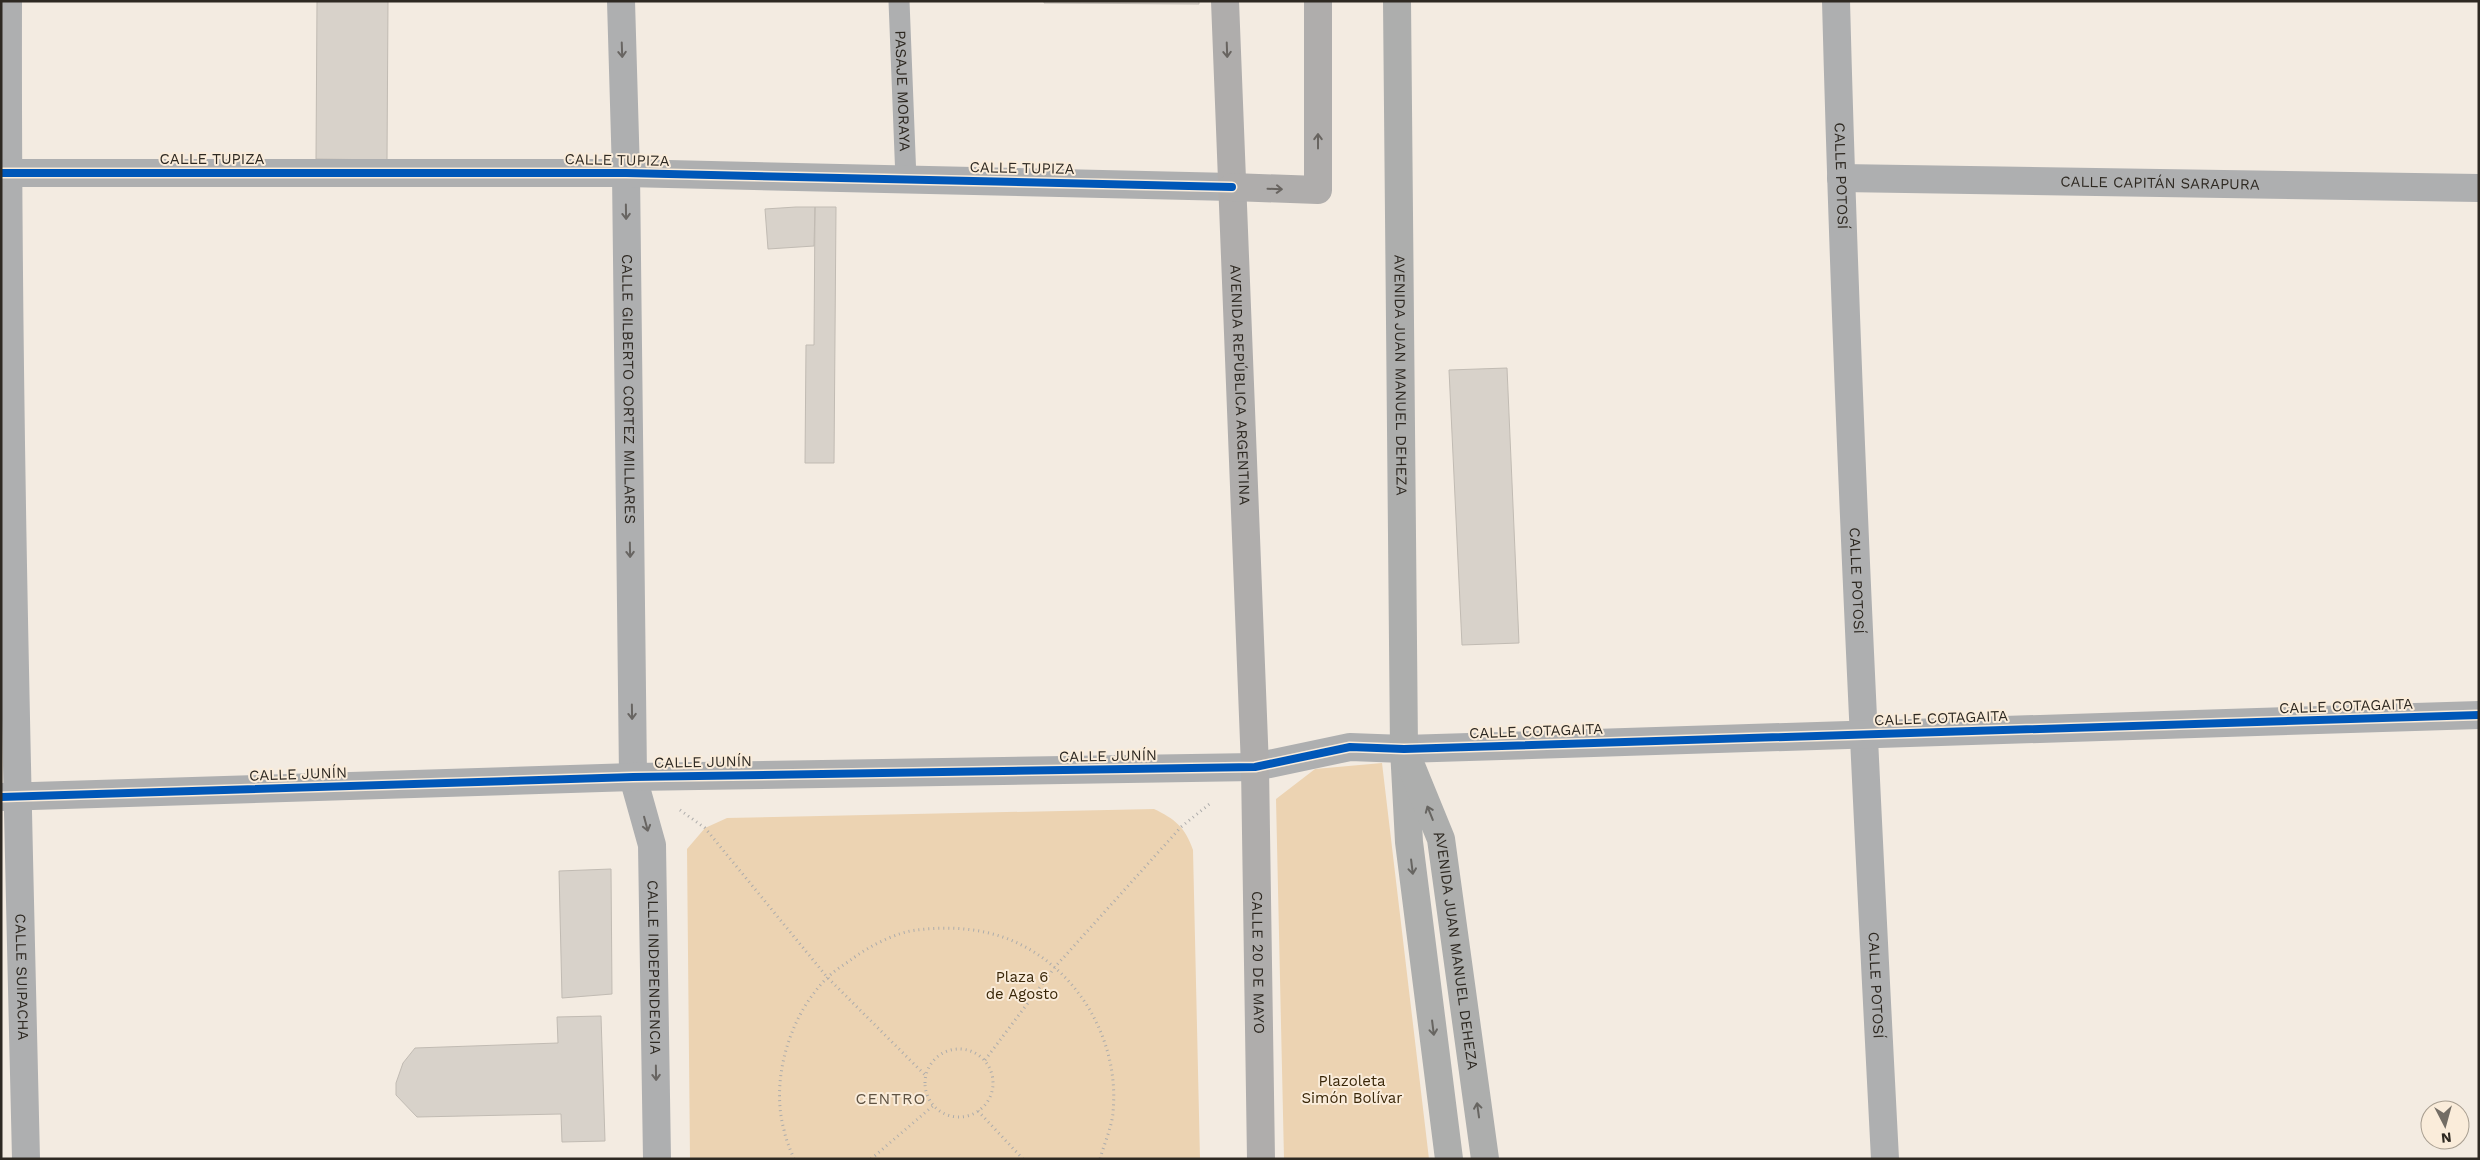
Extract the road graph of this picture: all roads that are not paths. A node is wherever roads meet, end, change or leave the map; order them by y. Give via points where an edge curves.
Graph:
1 (8, 1) edge
2 (621, 1) edge
3 (900, 1) edge
4 (1225, 1) edge
5 (1318, 1) edge
6 (1396, 1) edge
7 (1836, 1) edge
8 (4, 173) edge
9 (626, 173) junction
10 (1841, 178) junction
11 (906, 180) junction
12 (1232, 187) junction
13 (2479, 188) edge
14 (2479, 715) edge
15 (1863, 734) junction
16 (1404, 748) junction
17 (1255, 767) junction
18 (633, 777) junction
19 (9, 797) edge
20 (26, 1159) edge
21 (657, 1159) edge
22 (1262, 1159) edge
23 (1449, 1159) edge
24 (1485, 1159) edge
25 (1885, 1159) edge

1 - 8 street, CALLE SUIPACHA
2 -> 9 street, CALLE GILBERTO CORTEZ MILLARES
3 - 11 lane, PASAJE MORAYA
4 -> 12 highway, AVENIDA REPÚBLICA ARGENTINA
12 -> 5 highway, CALLE TUPIZA via 1318,190
6 - 16 main road, AVENIDA JUAN MANUEL DEHEZA
7 - 10 street, CALLE POTOSÍ
8 - 9 street, CALLE TUPIZA
8 - 19 street, CALLE SUIPACHA
9 - 11 street, CALLE TUPIZA
9 -> 18 street, CALLE GILBERTO CORTEZ MILLARES
10 - 13 street, CALLE CAPITÁN SARAPURA
10 - 15 street, CALLE POTOSÍ
11 - 12 street, CALLE TUPIZA
12 - 17 highway, AVENIDA REPÚBLICA ARGENTINA
14 - 15 street, CALLE COTAGAITA
15 - 16 street, CALLE COTAGAITA
15 - 25 street, CALLE POTOSÍ
16 - 17 street, CALLE JUNÍN via 1350,747
16 -> 23 main road, AVENIDA JUAN MANUEL DEHEZA via 1409,842
24 -> 16 main road, AVENIDA JUAN MANUEL DEHEZA via 1441,839
17 - 18 street, CALLE JUNÍN
17 - 22 highway, CALLE 20 DE MAYO
18 - 19 street, CALLE JUNÍN
18 -> 21 street, CALLE INDEPENDENCIA via 652,845
19 - 20 street, CALLE SUIPACHA

